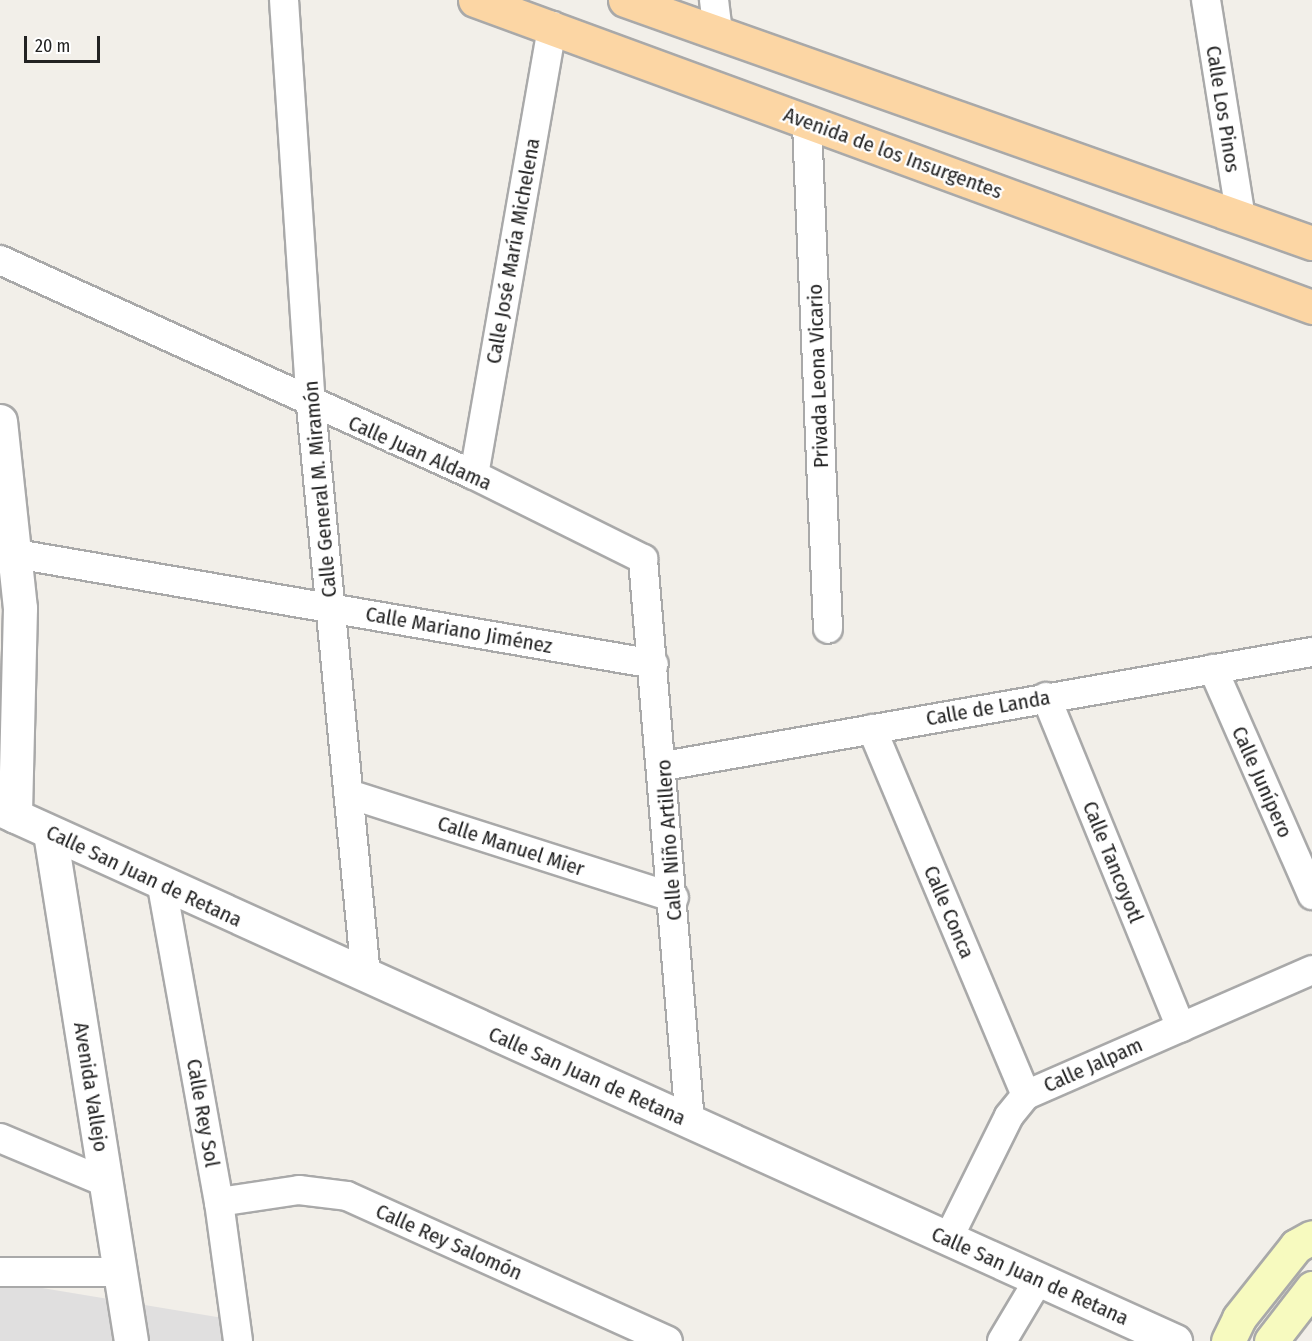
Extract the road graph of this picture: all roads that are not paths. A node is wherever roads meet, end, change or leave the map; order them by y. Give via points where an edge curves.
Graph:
1 (284, 0) edge
2 (475, 0) edge
3 (625, 0) edge
4 (1206, 0) edge
5 (716, 16) edge
6 (552, 26) junction
7 (807, 124) junction
8 (1241, 218) junction
9 (1311, 245) edge
10 (0, 260) edge
11 (1309, 299) edge
12 (311, 406) junction
13 (1, 436) edge
14 (474, 475) junction
15 (16, 554) junction
16 (643, 559) joint
17 (330, 608) junction
18 (828, 629) dead end
19 (1312, 652) edge
20 (654, 664) junction
21 (1213, 669) junction
22 (1046, 697) junction
23 (872, 729) junction
24 (664, 766) junction
25 (349, 794) junction
26 (7, 812) edge
27 (50, 833) junction
28 (162, 886) junction
29 (1312, 895) edge
30 (674, 898) junction
31 (1312, 970) edge
32 (366, 976) junction
33 (1181, 1027) junction
34 (1026, 1095) junction
35 (690, 1122) junction
36 (0, 1138) edge
37 (107, 1183) junction
38 (219, 1202) junction
39 (1312, 1237) edge
40 (948, 1239) junction
41 (0, 1272) edge
42 (121, 1272) junction
43 (1039, 1279) junction
44 (1312, 1288) edge
45 (131, 1341) edge
46 (238, 1341) edge
47 (668, 1341) edge
48 (1002, 1341) edge
49 (1175, 1341) edge
50 (1228, 1341) edge
51 (1271, 1341) edge

1 - 12 street, Calle General M. Miramón
2 - 6 main road, Avenida de los Insurgentes
3 - 5 main road
4 - 8 street, Calle Los Pinos
5 - 8 main road
6 - 7 main road, Avenida de los Insurgentes
6 - 14 street, Calle José María Michelena
7 - 11 main road, Avenida de los Insurgentes
7 - 18 street, Privada Leona Vicario
8 - 9 main road
10 - 12 street, Calle Juan Aldama
12 - 14 street, Calle Juan Aldama
12 - 17 street, Calle General M. Miramón
13 - 15 street
14 - 16 street, Calle Juan Aldama
15 - 17 street, Calle Mariano Jiménez
15 - 26 street
16 - 20 street, Calle Niño Artillero
17 - 20 street, Calle Mariano Jiménez
17 - 25 street, Calle General M. Miramón
19 - 21 street, Calle de Landa
20 - 24 street, Calle Niño Artillero
21 - 22 street, Calle de Landa
21 - 29 street, Calle Junípero
22 - 23 street, Calle de Landa
22 - 33 street, Calle Tancoyotl
23 - 24 street, Calle de Landa
23 - 34 street, Calle Conca
24 - 30 street, Calle Niño Artillero
25 - 30 street, Calle Manuel Mier
25 - 32 street, Calle General M. Miramón
26 - 27 street, Calle San Juan de Retana
27 - 28 street, Calle San Juan de Retana
27 - 37 street, Avenida Vallejo
28 - 32 street, Calle San Juan de Retana
28 - 38 street, Calle Rey Sol
30 - 35 street, Calle Niño Artillero
31 - 33 street, Calle Jalpam
32 - 35 street, Calle San Juan de Retana
33 - 34 street, Calle Jalpam
34 - 40 street, Calle Jalpam via 1012,1110
35 - 40 street, Calle San Juan de Retana
36 - 37 street
37 - 42 street, Avenida Vallejo
38 - 46 street, Calle Rey Sol
38 - 47 street, Calle Rey Salomón via 299,1190 347,1196
39 - 50 main road via 1296,1246 1239,1318
40 - 43 street, Calle San Juan de Retana
41 - 42 street
42 - 45 street, Avenida Vallejo
43 - 48 street
43 - 49 street, Calle San Juan de Retana
44 - 51 main road

